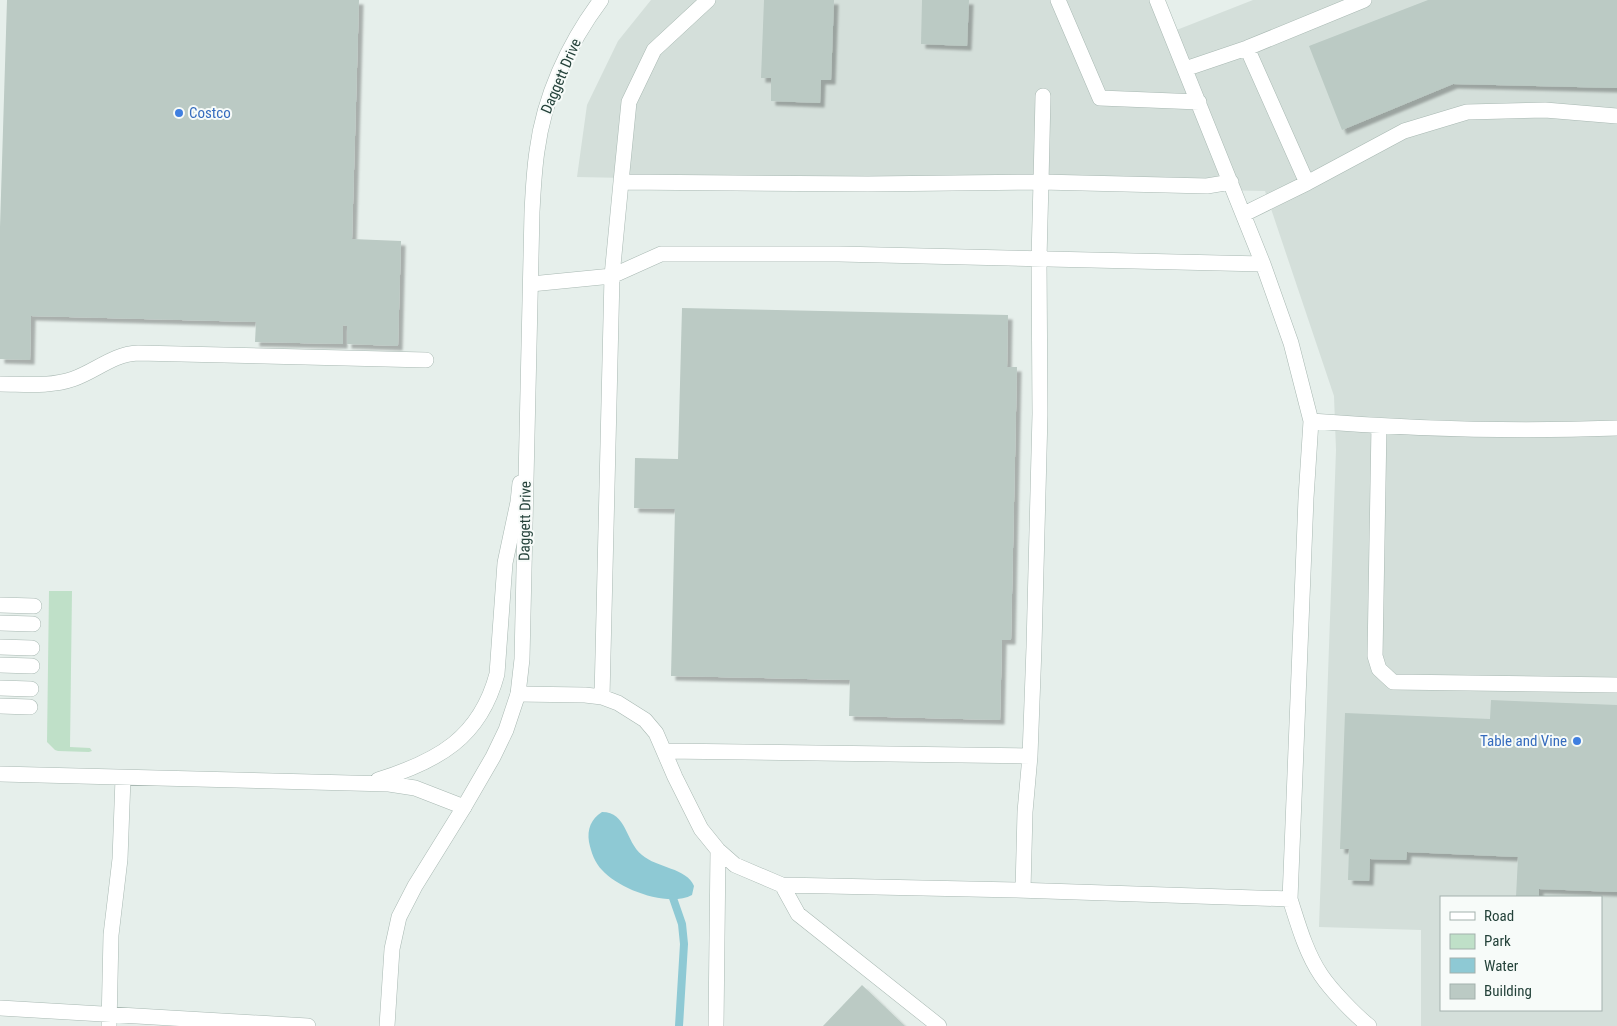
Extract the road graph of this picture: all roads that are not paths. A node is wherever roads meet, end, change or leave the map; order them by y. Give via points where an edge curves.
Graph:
1 (601, 0) edge
2 (708, 0) edge
3 (1058, 0) edge
4 (1158, 0) edge
5 (1364, 0) edge
6 (1247, 48) junction
7 (1185, 69) junction
8 (1043, 96) dead end
9 (1199, 102) junction
10 (1617, 116) edge
11 (620, 182) junction
12 (1041, 182) junction
13 (1231, 182) junction
14 (1306, 183) junction
15 (1244, 214) junction
16 (1039, 259) junction
17 (1263, 264) junction
18 (612, 276) junction
19 (531, 284) junction
20 (426, 360) dead end
21 (0, 384) edge
22 (1311, 421) junction
23 (527, 424) junction
24 (1379, 426) junction
25 (1617, 428) edge
26 (0, 605) edge
27 (34, 606) dead end
28 (0, 623) edge
29 (33, 624) dead end
30 (0, 647) edge
31 (32, 648) dead end
32 (0, 665) edge
33 (32, 666) dead end
34 (1617, 685) edge
35 (0, 688) edge
36 (31, 689) dead end
37 (518, 694) junction
38 (602, 697) junction
39 (0, 706) edge
40 (30, 707) dead end
41 (665, 751) junction
42 (1030, 756) junction
43 (0, 774) edge
44 (123, 778) junction
45 (370, 782) junction
46 (464, 807) junction
47 (718, 850) junction
48 (782, 885) junction
49 (1023, 890) junction
50 (1290, 899) junction
51 (0, 1008) edge
52 (109, 1020) edge
53 (308, 1026) edge
54 (387, 1026) edge
55 (716, 1026) edge
56 (940, 1026) edge
57 (1370, 1026) edge

1 - 19 street, Daggett Drive via 569,53 542,121 533,192
2 - 11 street via 654,50 629,102
3 - 9 street via 1100,98
4 - 7 street
5 - 6 street
6 - 7 street
6 - 14 street
7 - 9 street
8 - 12 street
9 - 13 street
10 - 14 street via 1544,110 1467,112 1404,131
11 - 12 street
11 - 18 street
12 - 13 street via 1207,186
12 - 16 street
13 - 15 street
14 - 15 street
15 - 17 street
16 - 17 street
16 - 18 street via 661,254
16 - 42 street via 1040,414
17 - 22 street via 1291,343
18 - 19 street
18 - 38 street
19 - 23 street, Daggett Drive
20 - 21 street via 138,353 119,356 75,379 40,385
22 - 24 street
22 - 50 street
23 - 37 street, Daggett Drive via 522,659
23 - 45 street via 518,502 505,563 498,666 493,691 477,720 451,747 406,770
24 - 25 street via 1546,431
24 - 34 street via 1375,656 1379,669 1393,682
26 - 27 street
28 - 29 street
30 - 31 street
32 - 33 street
35 - 36 street
37 - 38 street
37 - 46 street, Daggett Drive via 506,730
38 - 41 street via 645,720
39 - 40 street
41 - 42 street
41 - 47 street via 701,829
42 - 49 street
43 - 44 street
44 - 45 street
44 - 52 street via 120,859 111,934
45 - 46 street via 404,785
46 - 54 street, Daggett Drive via 420,878 400,918 392,949
47 - 48 street via 735,865
47 - 55 street
48 - 49 street
48 - 56 street via 798,914
49 - 50 street
50 - 57 street via 1301,935 1321,975
51 - 52 street
52 - 53 street

